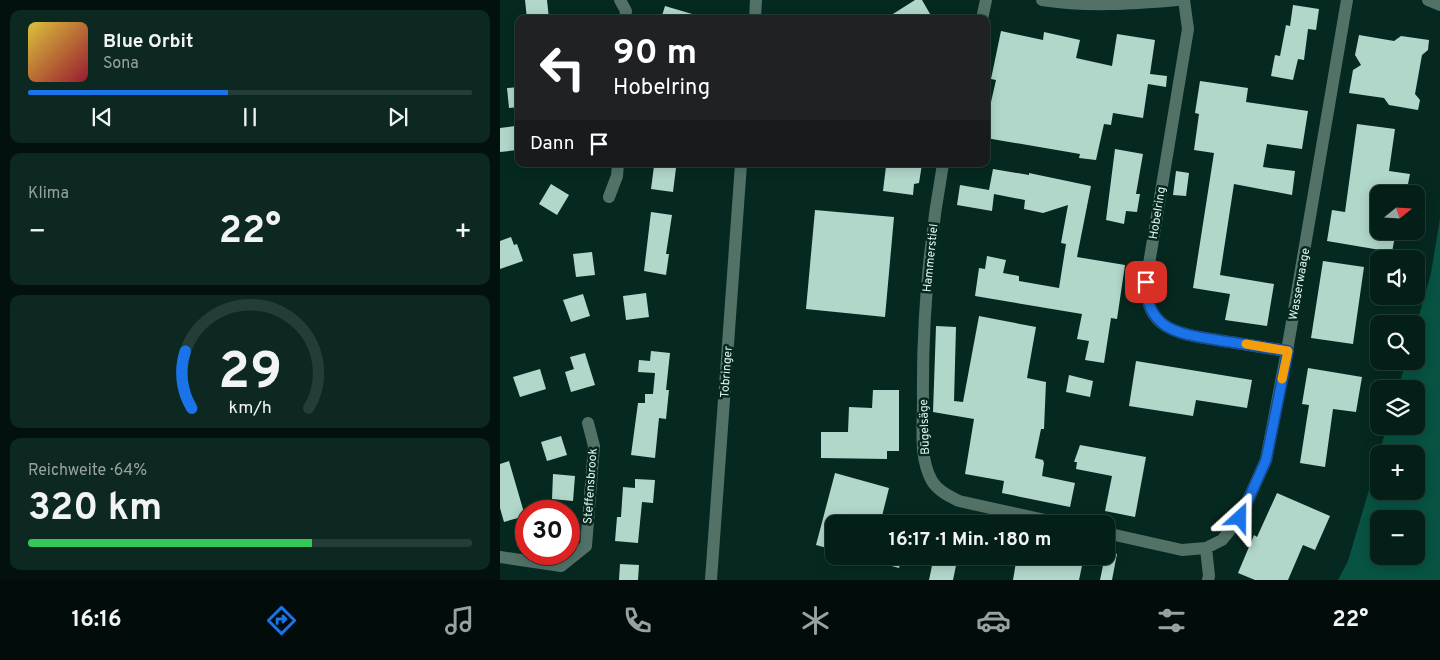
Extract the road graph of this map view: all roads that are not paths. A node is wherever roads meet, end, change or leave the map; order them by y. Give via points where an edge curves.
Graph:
1 (620, 0) edge
2 (756, 0) edge
3 (760, 0) edge
4 (986, 0) edge
5 (1042, 0) edge
6 (1177, 0) edge
7 (1184, 0) edge
8 (1347, 0) edge
9 (1428, 0) edge
10 (1440, 5) edge
11 (626, 15) edge
12 (755, 15) edge
13 (756, 15) edge
14 (983, 15) edge
15 (618, 167) edge
16 (741, 167) edge
17 (943, 167) edge
18 (609, 197) dead end
19 (1288, 351) junction
20 (922, 352) joint
21 (588, 424) dead end
22 (1022, 515) edge
23 (1115, 535) edge
24 (1206, 548) junction
25 (500, 557) edge
26 (711, 580) edge
27 (1208, 580) edge

1 - 11 street
2 - 12 street
3 - 13 street
4 - 14 street
5 - 6 street via 1116,5
7 - 19 street, Hobelring via 1188,29 1146,296 1160,322 1176,333
8 - 19 street, Wasserwaage
9 - 10 street
15 - 18 street
16 - 26 street, Tobringer
17 - 20 street, Hammerstiel via 936,203
19 - 24 street, Wasserwaage via 1266,460 1240,518 1222,540
20 - 22 street, Bügelsäge via 923,448 933,482 959,501
21 - 25 street, Steffensbrook via 594,446 586,546 561,566
23 - 24 street via 1182,550
24 - 27 street

